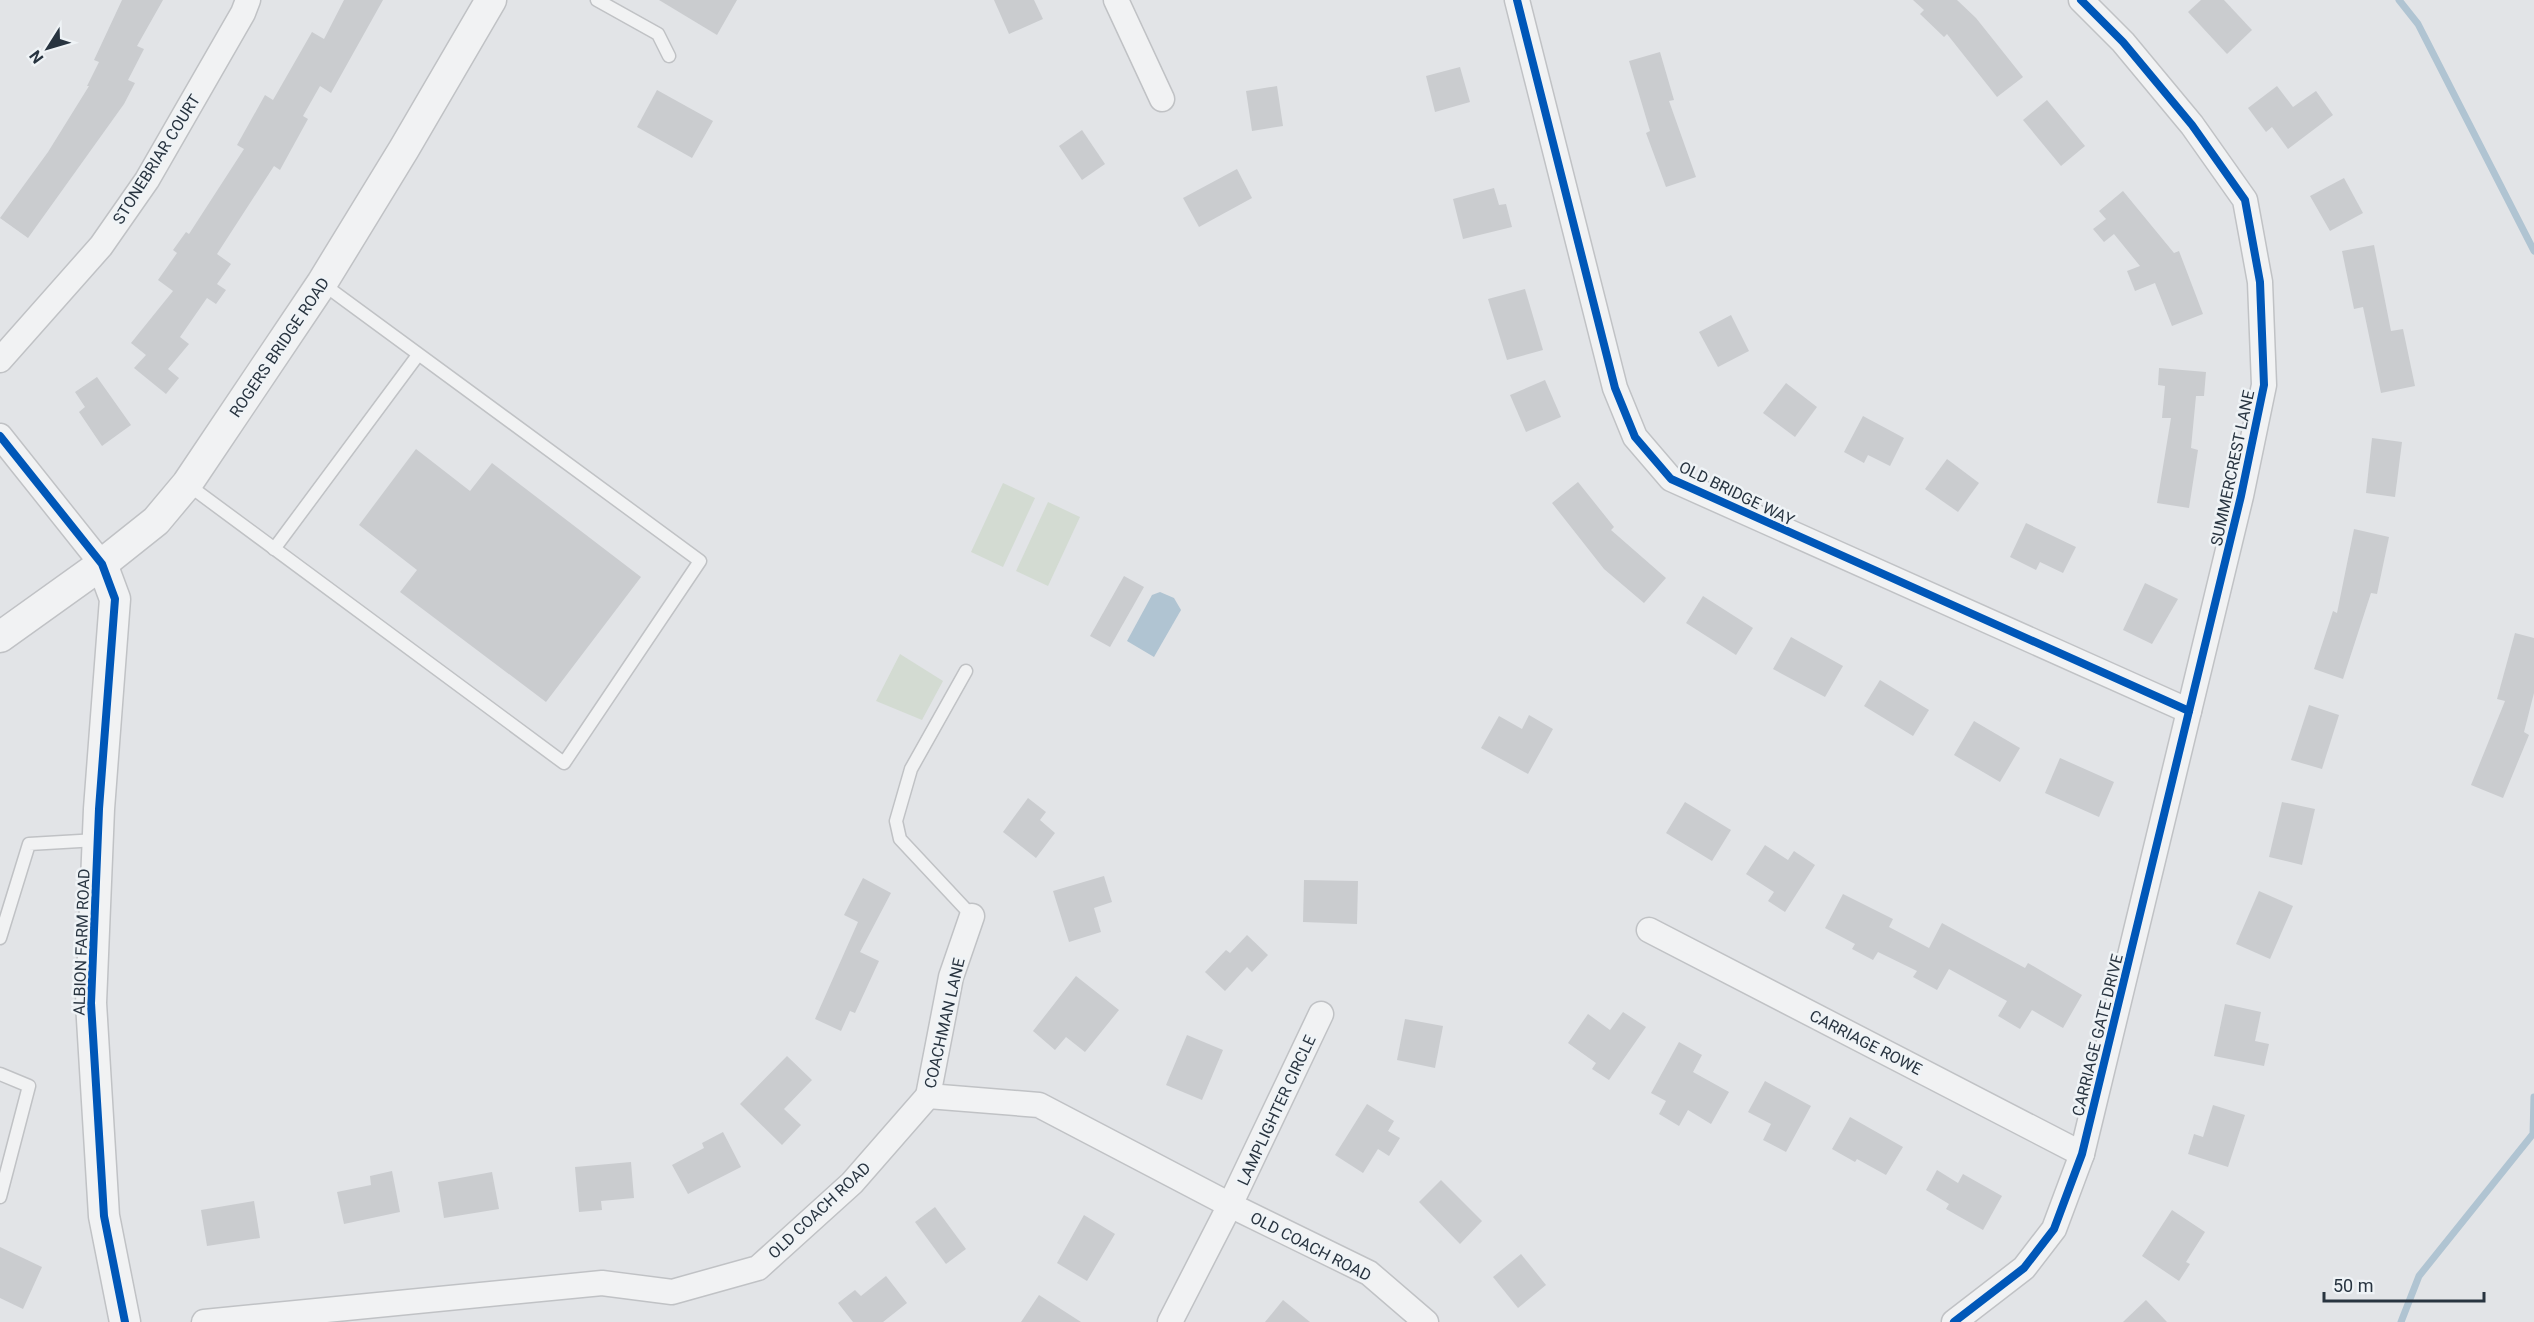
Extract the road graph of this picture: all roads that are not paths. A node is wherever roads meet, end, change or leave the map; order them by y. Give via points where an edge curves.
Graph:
1 (248, 0) edge
2 (491, 0) edge
3 (597, 0) edge
4 (1116, 0) edge
5 (1517, 0) edge
6 (2081, 0) edge
7 (669, 56) dead end
8 (1162, 99) dead end
9 (322, 283) junction
10 (418, 355) junction
11 (0, 360) edge
12 (0, 436) edge
13 (187, 484) junction
14 (274, 549) junction
15 (102, 564) junction
16 (0, 637) edge
17 (966, 671) dead end
18 (2189, 711) junction
19 (98, 840) junction
20 (972, 916) joint
21 (1649, 930) dead end
22 (0, 938) edge
23 (1321, 1014) dead end
24 (0, 1074) edge
25 (928, 1096) junction
26 (2082, 1154) junction
27 (0, 1197) edge
28 (1230, 1205) junction
29 (125, 1322) edge
30 (204, 1322) edge
31 (1170, 1322) edge
32 (1426, 1322) edge
33 (1954, 1322) edge

1 - 11 street, STONEBRIAR COURT via 147,180 101,246
2 - 9 street, ROGERS BRIDGE ROAD
3 - 7 lane via 658,34
4 - 8 street
5 - 18 street, OLD BRIDGE WAY via 1615,388 1635,437 1671,479
6 - 18 street, SUMMERCREST LANE via 2123,42 2192,125 2245,200 2260,282 2264,385
9 - 10 lane
9 - 13 street, ROGERS BRIDGE ROAD
10 - 14 lane
10 - 14 lane via 700,561 564,763
12 - 15 street
13 - 14 lane
13 - 15 street, ROGERS BRIDGE ROAD via 156,521
15 - 16 street, ROGERS BRIDGE ROAD
15 - 19 street, ALBION FARM ROAD via 115,598
17 - 20 lane via 911,769 896,821 900,839
18 - 26 street, CARRIAGE GATE DRIVE
19 - 22 lane via 29,844
19 - 29 street, ALBION FARM ROAD via 91,1003 104,1216
20 - 25 street, COACHMAN LANE via 951,977
21 - 26 street, CARRIAGE ROWE
23 - 28 street, LAMPLIGHTER CIRCLE
24 - 27 lane via 29,1086
25 - 28 street, OLD COACH ROAD via 1039,1105
25 - 30 street, OLD COACH ROAD via 852,1183 758,1268 672,1292 602,1283
26 - 33 street, CARRIAGE GATE DRIVE via 2054,1229 2024,1268
28 - 31 street, LAMPLIGHTER CIRCLE
28 - 32 street, OLD COACH ROAD via 1369,1272

